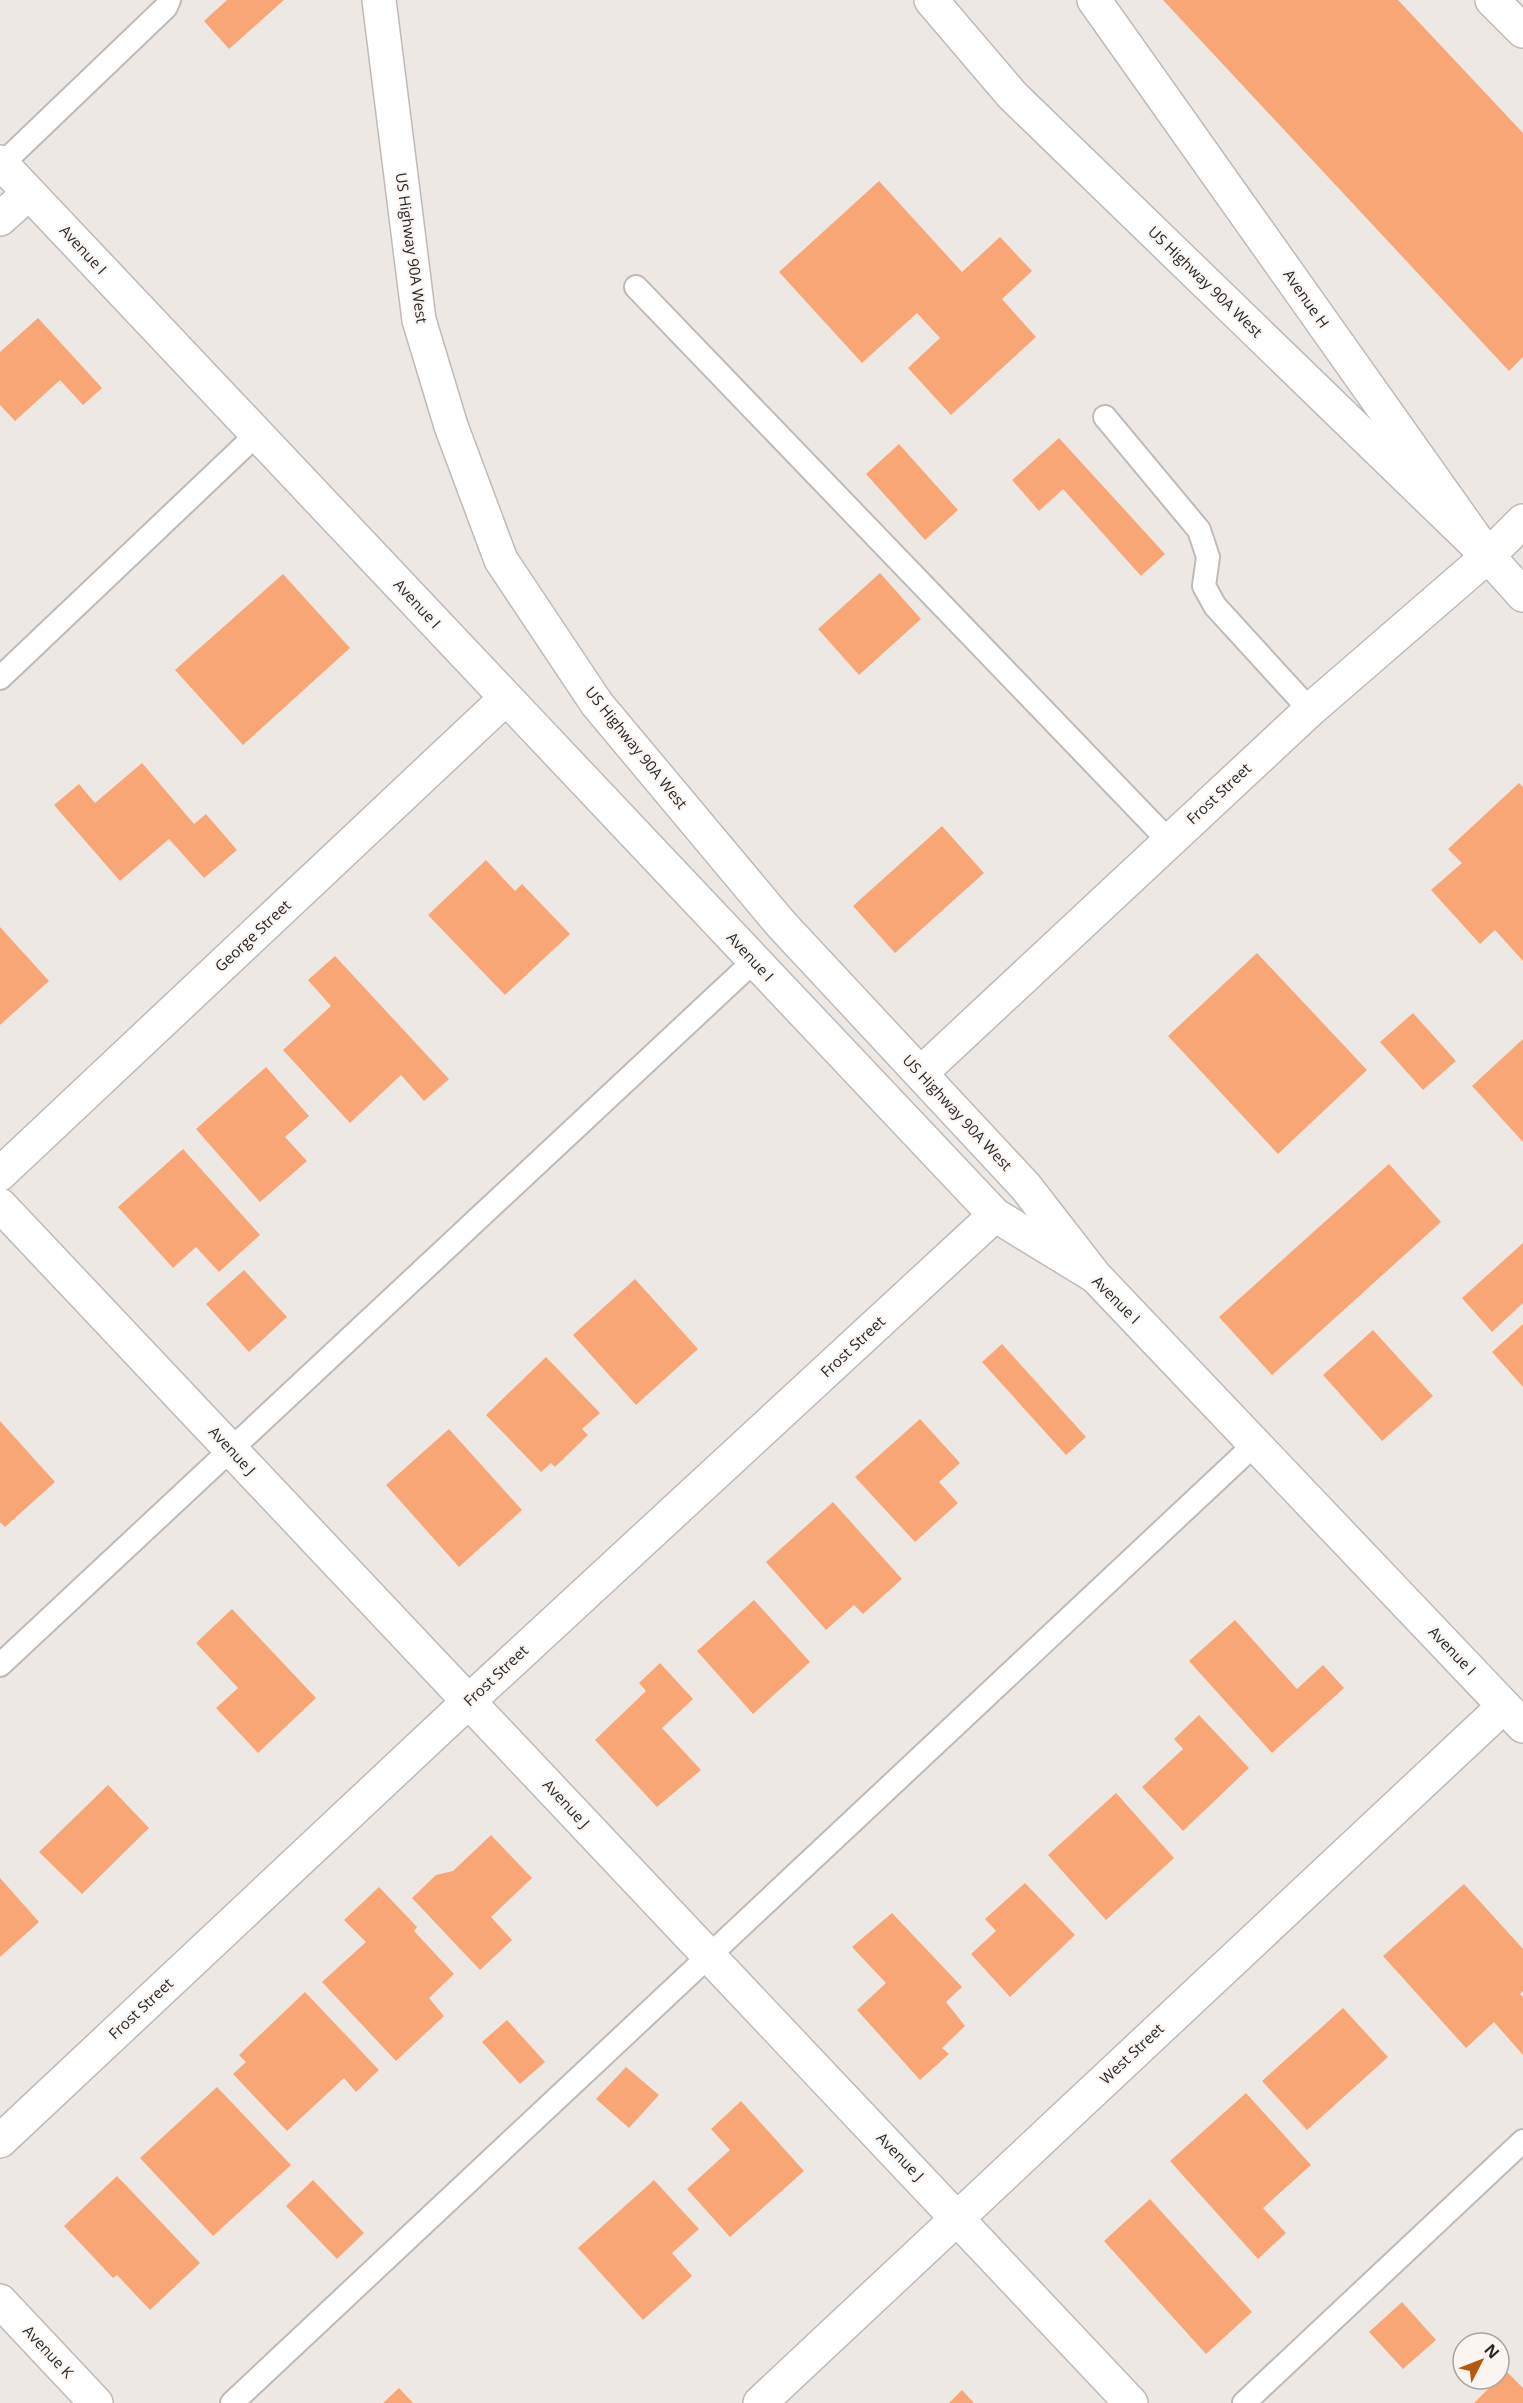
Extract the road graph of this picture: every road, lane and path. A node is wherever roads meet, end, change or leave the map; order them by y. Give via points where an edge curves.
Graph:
1 (169, 0) edge
2 (379, 0) edge
3 (931, 0) edge
4 (1094, 0) edge
5 (1492, 0) edge
6 (1523, 31) edge
7 (1, 163) edge
8 (29, 193) junction
9 (0, 219) edge
10 (636, 287) dead end
11 (1105, 417) dead end
12 (257, 434) junction
13 (1523, 521) edge
14 (1488, 556) junction
15 (1523, 595) edge
16 (0, 678) edge
17 (506, 698) junction
18 (1310, 710) junction
19 (1169, 841) junction
20 (754, 960) junction
21 (921, 1073) junction
22 (0, 1174) edge
23 (0, 1205) edge
24 (994, 1215) junction
25 (1095, 1276) junction
26 (1256, 1444) junction
27 (231, 1449) junction
28 (0, 1665) edge
29 (469, 1701) junction
30 (1513, 1716) edge
31 (709, 1956) junction
32 (0, 2141) edge
33 (1523, 2141) edge
34 (957, 2218) junction
35 (0, 2301) edge
36 (96, 2403) edge
37 (232, 2403) edge
38 (760, 2403) edge
39 (1131, 2403) edge
40 (1244, 2403) edge

1 - 7 lane
2 - 21 street, US Highway 90A West via 419,320 451,426 501,560 597,704 781,924
3 - 14 street, US Highway 90A West via 1012,95
4 - 14 street, Avenue H
5 - 6 street
7 - 8 street, Avenue I
8 - 9 street
8 - 12 street, Avenue I
10 - 19 lane
11 - 18 lane via 1199,530 1208,557 1204,586 1215,606
12 - 16 lane
12 - 17 street, Avenue I
13 - 14 street, Frost Street
14 - 15 street, Avenue H
14 - 18 street, Frost Street
17 - 20 street, Avenue I
17 - 22 street, George Street
18 - 19 street, Frost Street
19 - 21 street, Frost Street
20 - 24 street, Avenue I
20 - 27 lane
21 - 25 street, US Highway 90A West via 1026,1187
23 - 27 street, Avenue J
24 - 25 street, Avenue I
24 - 29 street, Frost Street
25 - 26 street, Avenue I
26 - 30 street, Avenue I
26 - 31 lane
27 - 28 lane
27 - 29 street, Avenue J
29 - 31 street, Avenue J
29 - 32 street, Frost Street
30 - 34 street, West Street
31 - 34 street, Avenue J
31 - 37 lane
33 - 40 lane
34 - 38 street, West Street
34 - 39 street, Avenue J
35 - 36 street, Avenue K

